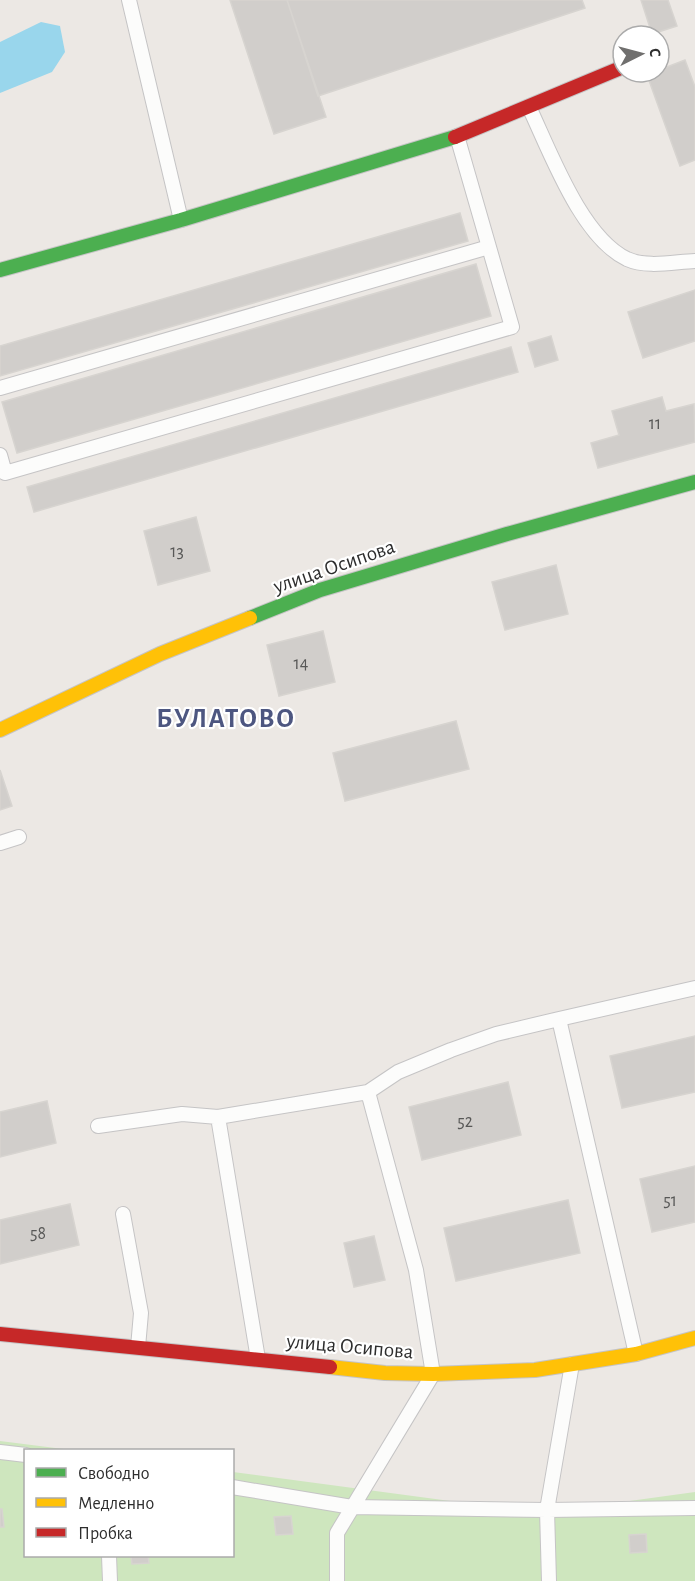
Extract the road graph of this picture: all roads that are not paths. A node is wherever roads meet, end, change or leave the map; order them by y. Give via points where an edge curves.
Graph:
1 (129, 0) edge
2 (611, 72) edge
3 (529, 106) junction
4 (457, 136) junction
5 (181, 220) junction
6 (489, 247) junction
7 (695, 261) edge
8 (0, 270) edge
9 (0, 388) edge
10 (0, 455) edge
11 (695, 482) edge
12 (0, 730) edge
13 (19, 837) dead end
14 (0, 843) edge
15 (695, 988) edge
16 (559, 1019) junction
17 (368, 1092) junction
18 (218, 1117) junction
19 (98, 1126) dead end
20 (123, 1214) dead end
21 (0, 1334) edge
22 (695, 1338) edge
23 (138, 1347) junction
24 (636, 1354) junction
25 (258, 1359) junction
26 (572, 1364) junction
27 (433, 1374) junction
28 (0, 1452) edge
29 (24, 1455) edge
30 (234, 1487) edge
31 (352, 1508) junction
32 (695, 1508) edge
33 (547, 1510) junction
34 (109, 1557) edge
35 (110, 1581) edge
36 (338, 1581) edge
37 (549, 1581) edge

1 - 5 lane
2 - 3 street
3 - 4 street
3 - 7 lane via 576,207 614,250 628,259 653,264
4 - 5 street
4 - 6 lane
5 - 8 street
6 - 9 lane
6 - 10 lane via 512,327 5,473
11 - 12 street, улица Осипова via 320,590 160,654
13 - 14 lane
15 - 16 lane
16 - 17 lane via 451,1050 398,1072
16 - 24 lane
17 - 18 lane
17 - 27 lane via 416,1270
18 - 19 lane via 183,1114
18 - 25 lane
20 - 23 lane via 141,1313
21 - 23 street, улица Осипова
22 - 24 street, улица Осипова
23 - 25 street, улица Осипова
24 - 26 street, улица Осипова
25 - 27 street, улица Осипова via 385,1373
26 - 27 street, улица Осипова via 535,1370
26 - 33 lane
27 - 31 lane
28 - 29 lane
30 - 31 lane
31 - 33 lane
31 - 36 lane via 337,1533
32 - 33 lane
33 - 37 lane
34 - 35 lane

